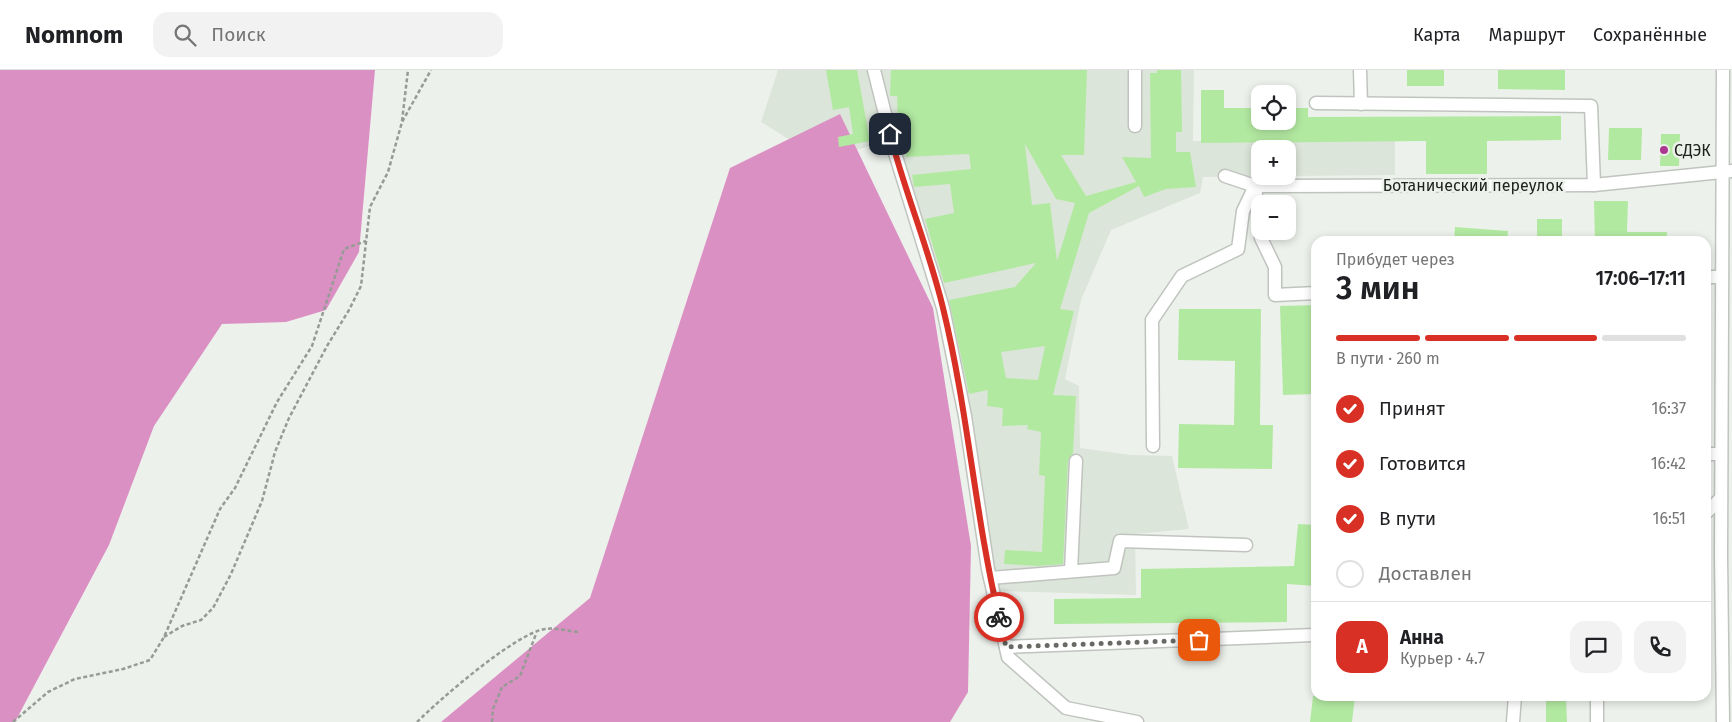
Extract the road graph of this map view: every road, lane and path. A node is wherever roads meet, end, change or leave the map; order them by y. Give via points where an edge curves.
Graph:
1 (408, 70) edge
2 (430, 70) edge
3 (874, 70) edge
4 (1135, 70) edge
5 (1360, 70) edge
6 (1723, 70) edge
7 (1316, 103) dead end
8 (1360, 104) junction
9 (402, 122) junction
10 (1135, 126) dead end
11 (1727, 171) edge
12 (1225, 176) dead end
13 (1594, 185) junction
14 (1255, 186) junction
15 (1256, 195) edge
16 (1262, 240) edge
17 (366, 242) junction
18 (1711, 277) edge
19 (1722, 277) junction
20 (1311, 293) edge
21 (1153, 446) dead end
22 (1711, 454) edge
23 (1721, 454) junction
24 (1076, 461) dead end
25 (1727, 480) edge
26 (1721, 498) junction
27 (1711, 508) edge
28 (1246, 545) dead end
29 (1726, 556) edge
30 (1071, 571) junction
31 (990, 578) junction
32 (580, 632) dead end
33 (536, 633) junction
34 (1311, 635) edge
35 (164, 637) junction
36 (1006, 647) junction
37 (1515, 701) edge
38 (1597, 701) edge
39 (13, 722) edge
40 (417, 722) edge
41 (492, 722) edge
42 (1137, 722) edge
43 (1513, 722) edge
44 (1597, 722) edge
45 (1723, 722) edge

1 - 9 path
2 - 9 path
3 - 31 street via 894,150 943,308 965,416
4 - 10 street
5 - 8 street
6 - 11 street
7 - 8 street
8 - 13 street via 1591,106
9 - 17 path via 388,172 370,207
11 - 13 street, Ботанический переулок
11 - 19 street
12 - 14 street, Ботанический переулок
13 - 14 street, Ботанический переулок
14 - 15 street
14 - 21 street via 1243,211 1238,249 1182,276 1152,320
16 - 20 street via 1275,267 1275,295
17 - 35 path via 344,249 312,346 277,402 235,488 220,509
17 - 35 path via 361,286 289,418 275,452 262,501 231,574 213,608 201,620
18 - 19 street
19 - 23 street
22 - 23 street
23 - 25 street
24 - 30 street
25 - 26 street
26 - 27 street
26 - 29 street
28 - 30 street via 1120,541 1114,568
29 - 45 street
30 - 31 street
31 - 36 street
32 - 33 path via 545,628
33 - 40 path via 475,671
33 - 41 path via 520,676 502,687 493,709
34 - 36 street
35 - 39 path via 150,660 75,679 48,692
36 - 42 street via 1008,657 1066,708
37 - 43 street
38 - 44 street

